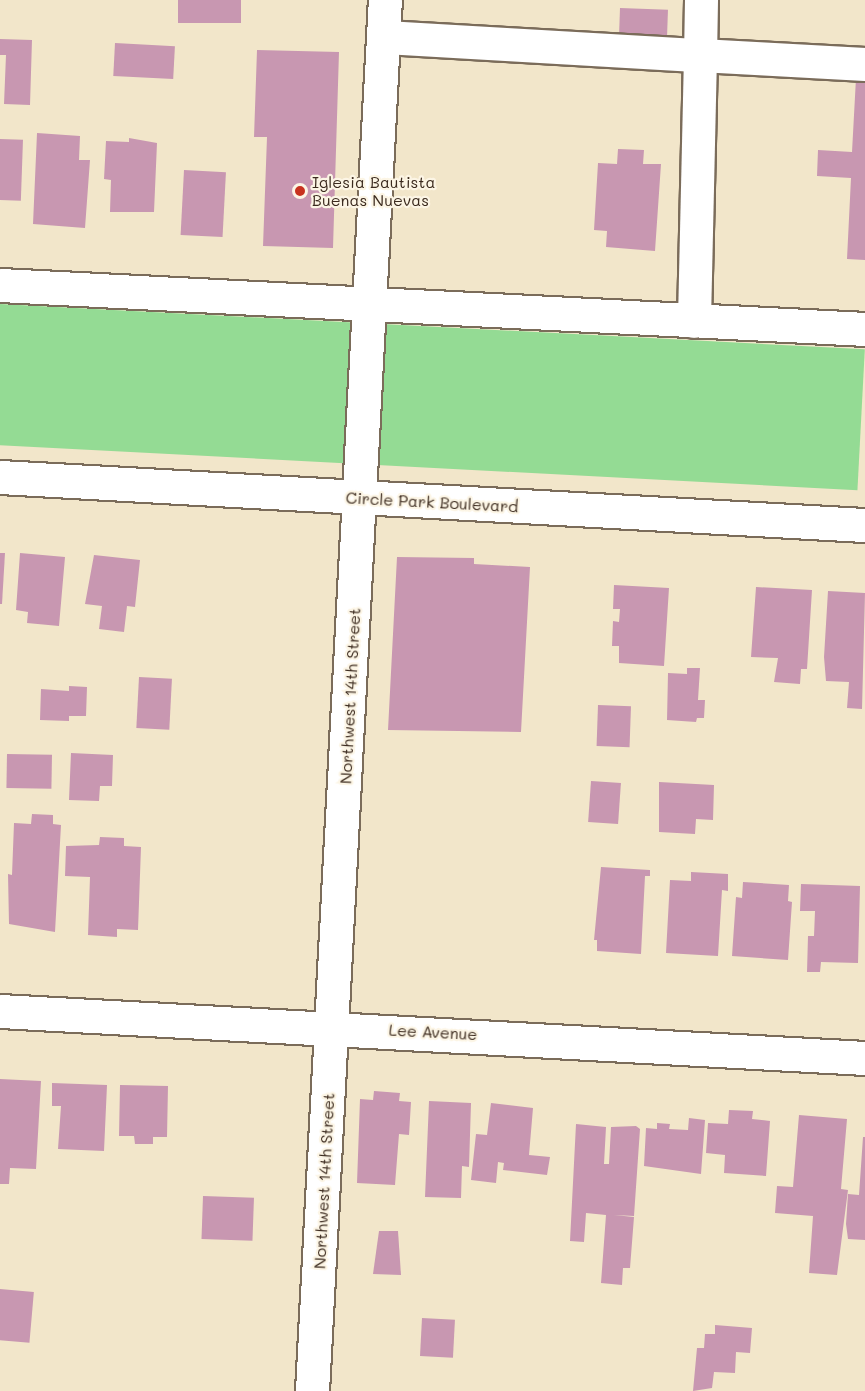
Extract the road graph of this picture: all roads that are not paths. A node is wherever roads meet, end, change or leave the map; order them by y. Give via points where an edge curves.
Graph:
1 (386, 0) edge
2 (701, 0) edge
3 (384, 37) junction
4 (700, 55) junction
5 (865, 64) edge
6 (0, 285) edge
7 (370, 304) junction
8 (694, 321) junction
9 (865, 329) edge
10 (0, 477) edge
11 (362, 498) junction
12 (865, 525) edge
13 (0, 1011) edge
14 (332, 1026) junction
15 (865, 1058) edge
16 (312, 1391) edge

1 - 3 street, Northwest 14th Street
2 - 4 street
3 - 4 street
3 - 7 street, Northwest 14th Street
4 - 5 street
4 - 8 street
6 - 7 street
7 - 8 street
7 - 11 street, Northwest 14th Street
8 - 9 street
10 - 11 street, Circle Park Boulevard
11 - 12 street, Circle Park Boulevard
11 - 14 street, Northwest 14th Street
13 - 14 street, Lee Avenue
14 - 15 street, Lee Avenue
14 - 16 street, Northwest 14th Street

